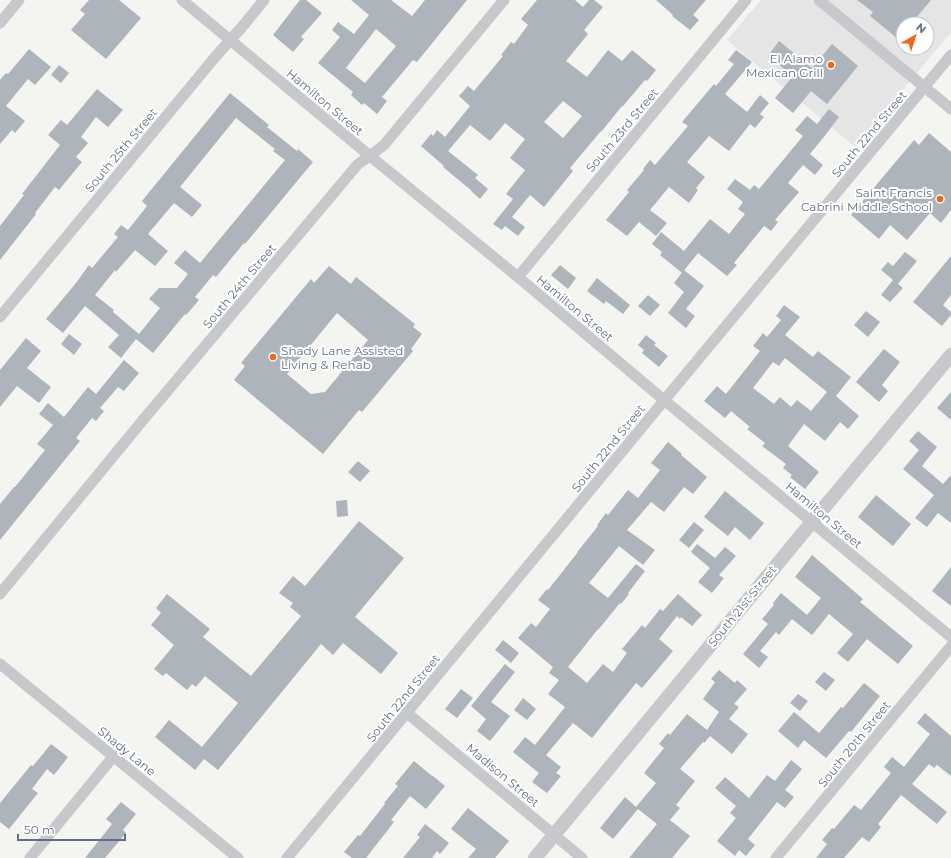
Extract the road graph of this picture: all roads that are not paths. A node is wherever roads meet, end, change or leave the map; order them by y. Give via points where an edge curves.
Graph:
1 (19, 0) edge
2 (182, 0) edge
3 (264, 0) edge
4 (504, 0) edge
5 (746, 0) edge
6 (819, 0) edge
7 (0, 23) edge
8 (230, 40) junction
9 (951, 55) edge
10 (924, 87) junction
11 (951, 110) edge
12 (370, 156) junction
13 (518, 276) junction
14 (0, 317) edge
15 (951, 355) edge
16 (664, 400) junction
17 (812, 522) junction
18 (0, 594) edge
19 (951, 637) edge
20 (951, 646) edge
21 (0, 664) edge
22 (407, 713) junction
23 (113, 757) junction
24 (554, 835) junction
25 (30, 858) edge
26 (238, 858) edge
27 (287, 858) edge
28 (535, 858) edge
29 (582, 858) edge
30 (776, 858) edge

1 - 7 street
2 - 8 street, Hamilton Street
3 - 8 street, South 25th Street
4 - 12 street, South 24th Street via 384,145
5 - 13 street, South 23rd Street
6 - 10 street
8 - 12 street, Hamilton Street
8 - 14 street, South 25th Street
9 - 10 street, South 22nd Street
10 - 11 street
10 - 16 street, South 22nd Street
12 - 13 street, Hamilton Street
12 - 18 street, South 24th Street via 358,164
13 - 16 street, Hamilton Street
15 - 17 street, South 21st Street
16 - 17 street, Hamilton Street
16 - 22 street, South 22nd Street
17 - 19 street, Hamilton Street
17 - 24 street, South 21st Street
20 - 30 street, South 20th Street
21 - 23 street, Shady Lane
22 - 24 street, Madison Street
22 - 27 street, South 22nd Street
23 - 25 street
23 - 26 street, Shady Lane
24 - 28 street, South 21st Street
24 - 29 street, Madison Street

